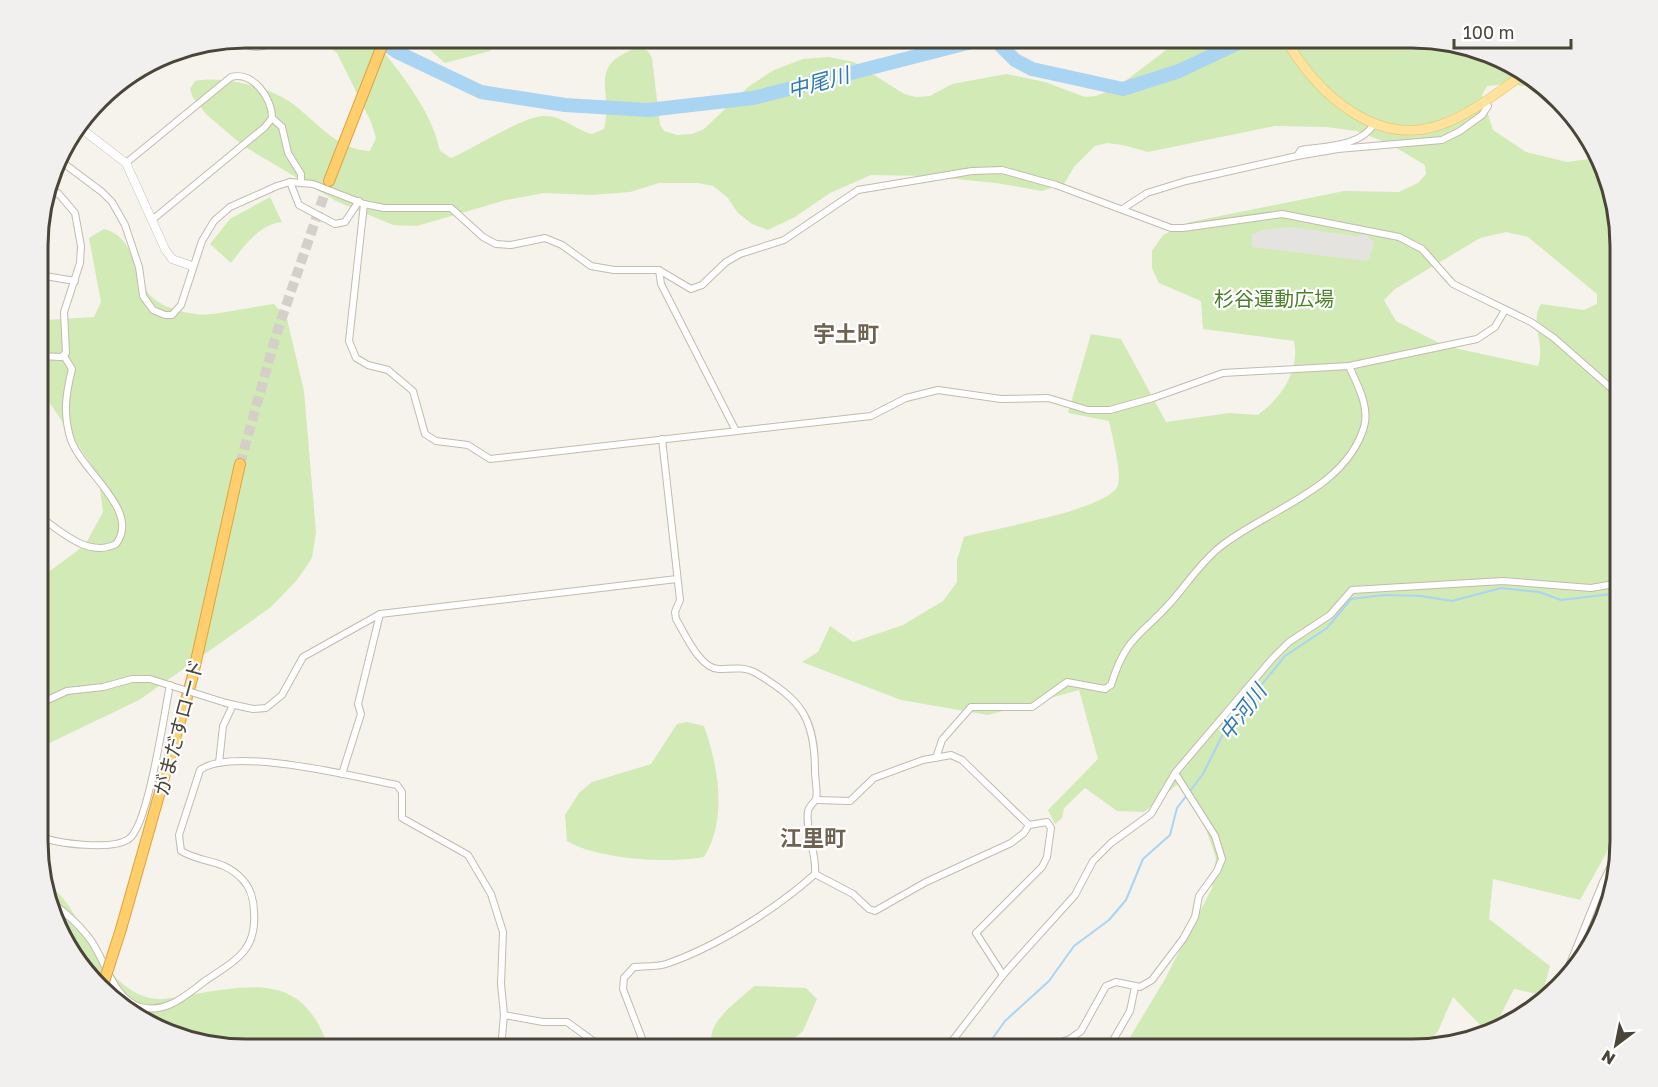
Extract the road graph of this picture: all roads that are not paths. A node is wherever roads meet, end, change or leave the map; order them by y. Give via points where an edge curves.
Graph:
1 (381, 48) edge
2 (1292, 48) edge
3 (1518, 78) edge
4 (1486, 100) junction
5 (272, 118) junction
6 (1374, 123) junction
7 (84, 132) edge
8 (1297, 156) junction
9 (126, 164) junction
10 (65, 165) edge
11 (328, 181) tunnel mouth
12 (290, 182) junction
13 (301, 182) junction
14 (56, 193) edge
15 (361, 202) junction
16 (1124, 208) junction
17 (152, 220) junction
18 (192, 267) junction
19 (659, 270) junction
20 (48, 276) edge
21 (75, 281) junction
22 (1505, 310) junction
23 (48, 356) edge
24 (64, 356) junction
25 (1349, 366) junction
26 (1610, 387) edge
27 (736, 430) junction
28 (662, 439) junction
29 (240, 464) tunnel mouth
30 (48, 523) edge
31 (677, 579) junction
32 (1610, 585) edge
33 (380, 614) junction
34 (171, 686) junction
35 (48, 700) edge
36 (230, 704) junction
37 (936, 758) junction
38 (219, 763) junction
39 (1175, 773) junction
40 (342, 774) junction
41 (816, 800) junction
42 (1029, 825) junction
43 (48, 838) edge
44 (816, 874) junction
45 (1607, 875) edge
46 (62, 912) edge
47 (1573, 956) edge
48 (1003, 975) junction
49 (105, 980) edge
50 (1136, 987) junction
51 (504, 1015) junction
52 (502, 1039) edge
53 (590, 1039) edge
54 (642, 1039) edge
55 (954, 1039) edge
56 (1070, 1039) edge
57 (1114, 1039) edge

1 - 11 highway
2 - 6 main road via 1327,92
3 - 4 main road
4 - 6 main road via 1454,120 1423,129 1404,130
4 - 8 street via 1488,106 1482,115 1442,140
5 - 9 street via 268,101 250,78 241,74 231,77
5 - 13 street via 282,127
5 - 17 street
6 - 8 street via 1369,133 1357,140 1301,150
7 - 9 street
8 - 16 street via 1186,181 1147,193
9 - 17 street
10 - 18 street via 102,192 120,214 139,267 143,296 153,310 165,315 177,311
12 - 13 street
12 - 15 street via 299,205 335,224 345,222
12 - 18 street via 222,213 208,231
13 - 15 street
14 - 21 street via 79,222 80,263
15 - 19 street via 409,209 443,206 458,212 483,237 496,244 545,238 596,268
15 - 28 street via 350,348 361,362 388,370 413,391 422,429 430,438 468,446 490,459
16 - 19 street via 1002,170 972,171 858,190 784,240 726,262 698,288 685,287
16 - 22 street via 1171,228 1282,214 1399,237 1422,249 1453,284
17 - 18 street via 168,254
19 - 27 street via 661,284
20 - 21 street
21 - 24 street via 64,312
22 - 25 street via 1495,327 1478,339
22 - 26 street via 1554,338
23 - 24 street
24 - 30 street via 72,369 65,407 70,438 117,506 123,527 116,544 96,549 64,535
25 - 27 street via 1223,373 1110,410 1088,410 1048,398 1000,399 929,391 871,416
25 - 37 street via 1366,410 1364,426 1346,462 1315,487 1220,547 1169,605 1131,640 1112,685 1105,689 1067,682 1032,706 971,707 942,740
27 - 28 street
28 - 31 street
29 - 49 highway, がまだすロード, bridge via 165,778
31 - 33 street
31 - 41 street via 680,600 675,620 707,665 755,672 802,707 813,741
32 - 39 street via 1591,588 1503,581 1352,590 1330,615 1288,642
33 - 36 street via 303,657 275,702 259,709
33 - 40 street via 358,704 361,714
34 - 35 street via 150,679 132,679 67,691
34 - 36 street, bridge
34 - 43 street via 147,795 132,836 121,843 93,845
36 - 38 street
37 - 41 street via 874,778 850,801
37 - 42 street via 951,756 962,760
38 - 40 street via 270,762
38 - 46 street via 200,770 179,845 189,856 224,864 244,881 250,892 253,938 238,959 180,1001 161,1008 140,1007 123,995 88,936
39 - 48 street via 1151,814 1093,861 1075,895
39 - 50 street via 1219,844 1220,866 1202,890 1195,917 1183,939 1152,980
40 - 51 street via 397,785 402,792 402,818 468,855 490,894 503,932
41 - 44 street via 808,811
42 - 44 street via 1011,843 926,882 875,911
42 - 48 street via 1043,821 1051,826 1047,857 1042,867 976,933
44 - 54 street via 711,944 664,965 634,967 624,978 623,990
45 - 47 street
48 - 55 street
50 - 56 street via 1116,982 1106,986 1082,1030
50 - 57 street via 1130,1011
51 - 52 street
51 - 53 street via 567,1022

